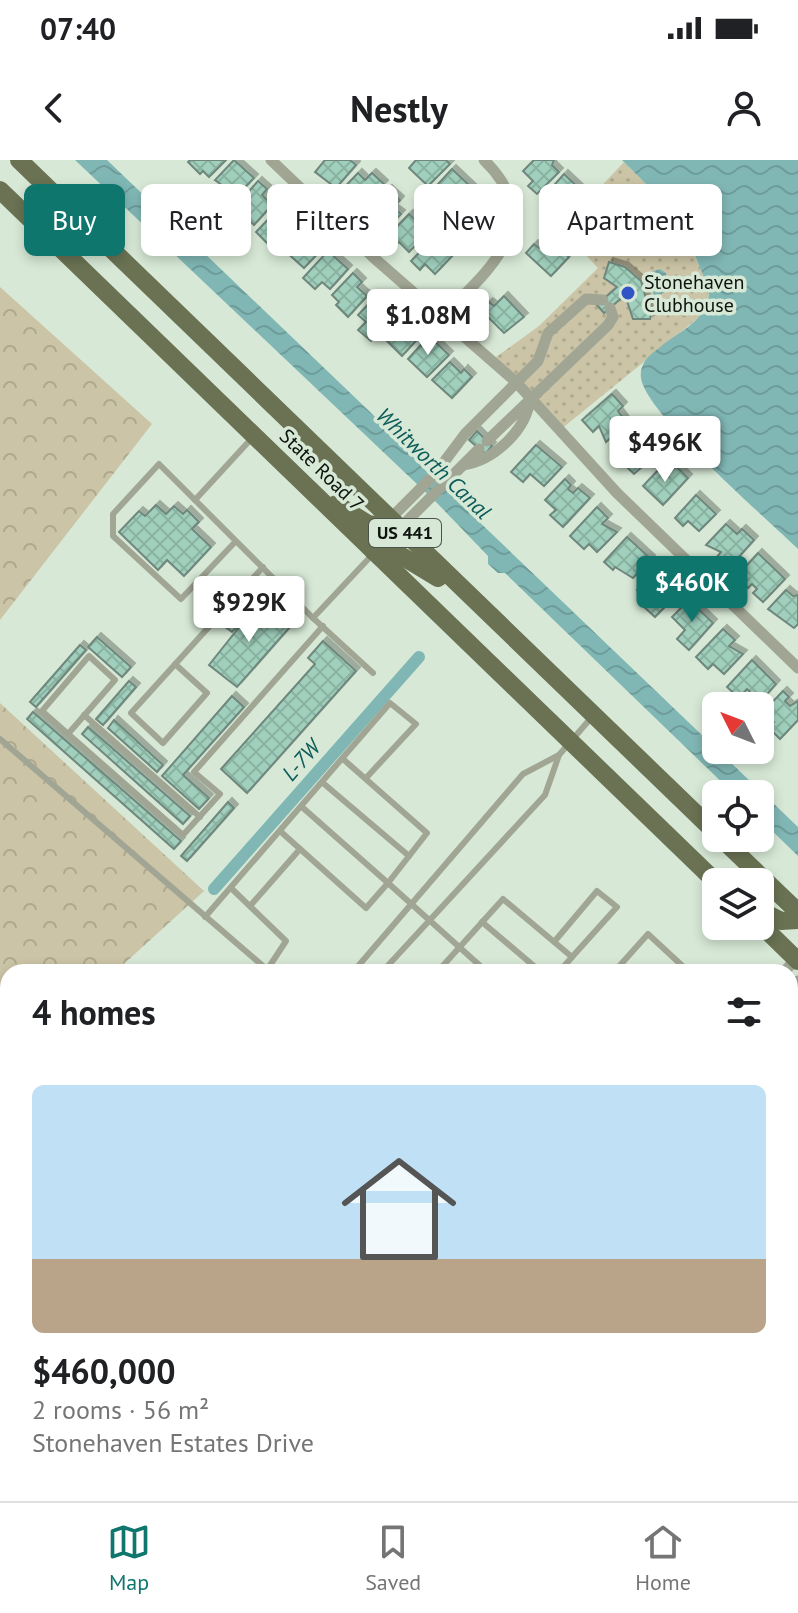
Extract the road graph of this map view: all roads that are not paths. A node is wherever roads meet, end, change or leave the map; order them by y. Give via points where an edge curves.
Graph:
1 (271, 160) edge
2 (484, 160) edge
3 (21, 164) edge
4 (0, 190) edge
5 (443, 316) junction
6 (538, 361) junction
7 (552, 376) junction
8 (516, 382) junction
9 (530, 397) junction
10 (485, 415) junction
11 (498, 428) junction
12 (255, 435) junction
13 (508, 438) junction
14 (462, 465) junction
15 (440, 478) junction
16 (304, 483) junction
17 (195, 500) junction
18 (395, 524) junction
19 (236, 541) junction
20 (374, 552) junction
21 (263, 567) junction
22 (487, 611) junction
23 (313, 618) junction
24 (323, 626) junction
25 (175, 664) junction
26 (798, 668) edge
27 (373, 673) dead end
28 (84, 715) junction
29 (594, 715) junction
30 (68, 734) junction
31 (0, 739) edge
32 (565, 748) junction
33 (343, 759) junction
34 (366, 778) junction
35 (323, 783) junction
36 (302, 807) junction
37 (200, 817) junction
38 (702, 819) edge
39 (280, 831) junction
40 (300, 849) junction
41 (736, 852) edge
42 (687, 854) junction
43 (409, 856) junction
44 (702, 868) edge
45 (706, 868) edge
46 (388, 883) junction
47 (231, 888) junction
48 (412, 905) junction
49 (250, 906) junction
50 (798, 912) edge
51 (205, 917) junction
52 (774, 917) edge
53 (798, 920) edge
54 (430, 921) junction
55 (482, 922) junction
56 (774, 940) edge
57 (554, 942) junction
58 (459, 947) junction
59 (572, 957) junction
60 (794, 962) edge
61 (260, 964) edge
62 (272, 964) edge
63 (360, 964) edge
64 (390, 964) edge
65 (444, 964) edge
66 (478, 964) edge
67 (532, 964) edge
68 (566, 964) edge
69 (621, 964) edge
70 (680, 964) edge

1 - 5 street
2 - 5 street via 508,194 510,235 498,261
3 - 18 main road, State Road 7 / US 441
4 - 12 main road, State Road 7 / US 441
5 - 8 street
6 - 7 street
6 - 7 street via 548,333 586,299 607,304 613,317 608,325
6 - 8 street
7 - 9 street
8 - 9 street
8 - 10 street
9 - 11 street
9 - 13 street via 526,417
9 - 26 street via 617,493
10 - 11 street
10 - 15 street
11 - 13 street
11 - 14 street
12 - 16 main road, State Road 7 / US 441
12 - 17 lane
13 - 14 street via 484,460
14 - 15 street
15 - 18 street
16 - 18 main road via 368,524
16 - 20 main road, State Road 7 / US 441
17 - 19 lane
17 - 19 lane via 159,464 113,514 113,536 181,599
18 - 22 main road, State Road 7 / US 441
19 - 21 lane
20 - 22 main road via 418,563
20 - 23 lane
20 - 32 main road, State Road 7 / US 441
21 - 23 lane
21 - 25 lane
22 - 29 main road, State Road 7 / US 441
23 - 24 lane
24 - 27 lane
24 - 37 lane via 194,772 220,794
25 - 25 lane via 131,713 163,743 207,693
28 - 30 lane
28 - 30 lane via 115,680 89,656 42,711
28 - 37 lane
29 - 32 lane
29 - 38 main road, State Road 7 / US 441
30 - 37 lane via 183,835
31 - 51 lane
32 - 42 main road, State Road 7 / US 441
32 - 48 lane via 523,774
32 - 54 lane via 545,795
33 - 34 lane
33 - 34 lane via 390,703 416,724
33 - 35 lane
34 - 43 lane via 427,833
35 - 36 lane
35 - 43 lane
36 - 39 lane
36 - 46 lane
39 - 40 lane
39 - 47 lane
40 - 46 lane via 366,908
40 - 49 lane
41 - 50 main road
42 - 44 main road, State Road 7 / US 441
42 - 45 main road
43 - 46 lane
46 - 48 lane
47 - 49 lane
47 - 51 lane
48 - 54 lane
48 - 63 lane
49 - 62 lane via 286,941
51 - 61 lane
52 - 53 main road
54 - 58 lane
54 - 64 lane
55 - 57 lane via 503,899
55 - 58 lane
55 - 67 lane
56 - 60 main road
57 - 59 lane
57 - 59 lane via 597,891 617,907
58 - 65 lane
58 - 66 lane
59 - 68 lane
69 - 70 lane via 648,934

